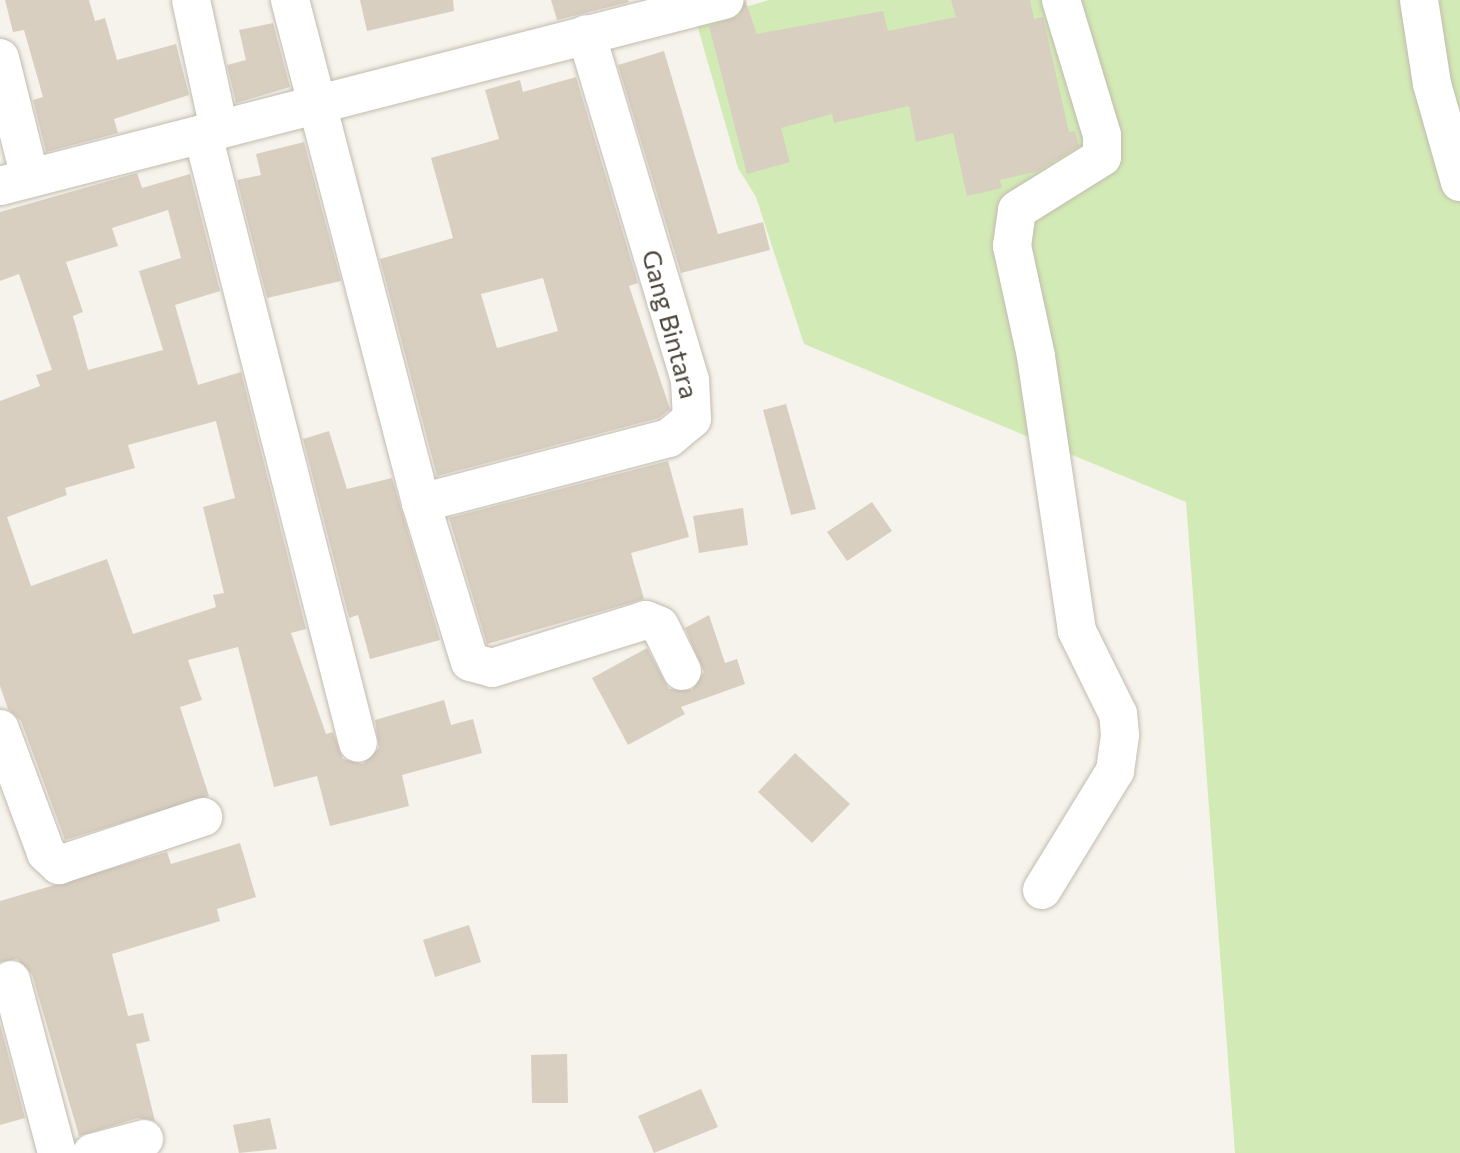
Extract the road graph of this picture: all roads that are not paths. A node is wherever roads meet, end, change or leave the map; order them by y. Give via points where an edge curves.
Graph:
1 (191, 0) edge
2 (290, 0) edge
3 (1061, 0) edge
4 (1419, 0) edge
5 (701, 3) edge
6 (586, 34) junction
7 (0, 58) edge
8 (314, 108) junction
9 (211, 133) junction
10 (15, 182) edge
11 (1460, 182) edge
12 (421, 503) junction
13 (682, 671) dead end
14 (0, 729) edge
15 (358, 743) dead end
16 (203, 817) dead end
17 (1042, 890) dead end
18 (11, 980) dead end
19 (144, 1139) dead end
20 (57, 1153) edge
21 (92, 1153) edge

1 - 9 street
2 - 8 street
3 - 17 street via 1102,135 1102,157 1017,211 1012,246 1036,356 1077,631 1118,714 1120,735 1115,771
4 - 11 street via 1432,84
5 - 6 street
6 - 8 street
6 - 12 street, Gang Bintara via 690,380 692,419 669,438
7 - 10 street
8 - 9 street
8 - 12 street
9 - 10 street
9 - 15 street
12 - 13 street via 465,652 475,666 492,668 646,620 660,626
14 - 16 street via 46,853 59,865
18 - 20 street
19 - 21 street

